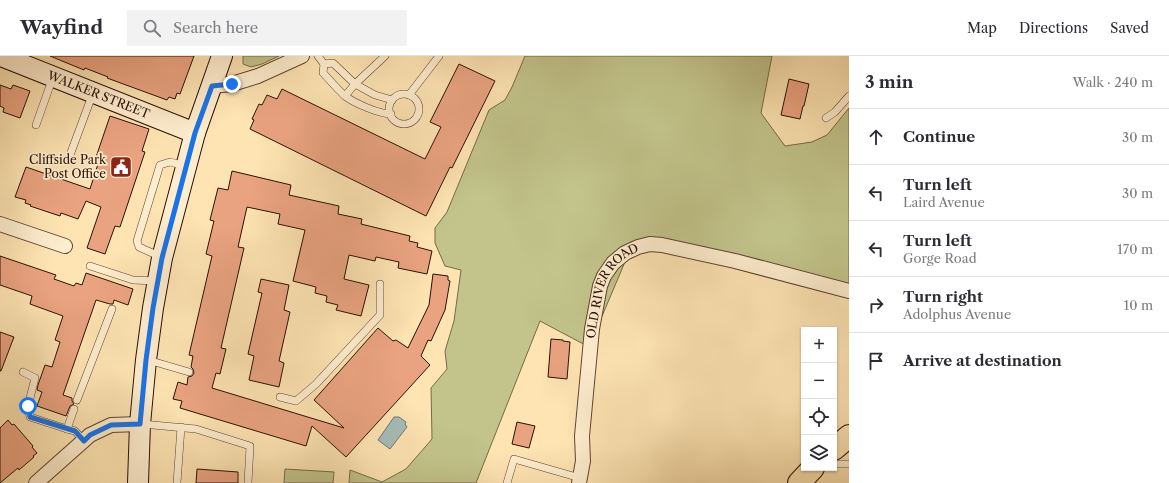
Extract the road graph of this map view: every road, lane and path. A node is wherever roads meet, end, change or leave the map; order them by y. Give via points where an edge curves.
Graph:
1 (1, 56) edge
2 (222, 56) edge
3 (302, 56) edge
4 (318, 56) edge
5 (385, 56) edge
6 (439, 56) edge
7 (27, 61) edge
8 (324, 64) junction
9 (54, 77) junction
10 (355, 84) junction
11 (212, 86) junction
12 (93, 93) junction
13 (409, 95) junction
14 (345, 96) junction
15 (849, 96) edge
16 (392, 100) junction
17 (391, 114) junction
18 (826, 118) dead end
19 (36, 125) dead end
20 (195, 133) junction
21 (70, 154) dead end
22 (187, 166) junction
23 (0, 224) edge
24 (65, 246) dead end
25 (162, 258) junction
26 (90, 266) dead end
27 (158, 281) junction
28 (380, 284) dead end
29 (849, 291) edge
30 (112, 309) dead end
31 (146, 360) junction
32 (24, 372) dead end
33 (189, 372) dead end
34 (280, 397) dead end
35 (77, 400) dead end
36 (74, 409) dead end
37 (140, 424) junction
38 (181, 427) junction
39 (67, 429) junction
40 (849, 436) edge
41 (84, 441) junction
42 (837, 446) edge
43 (837, 464) edge
44 (849, 464) edge
45 (810, 471) edge
46 (580, 480) edge
47 (36, 483) edge
48 (138, 483) edge
49 (177, 483) edge
50 (248, 483) edge
51 (507, 483) edge
52 (799, 483) edge

1 - 7 main road, WALKER STREET
2 - 11 main road
3 - 11 street via 258,76 232,84
4 - 8 lane
5 - 10 lane
6 - 13 lane
7 - 9 main road, WALKER STREET
8 - 10 lane via 332,63
8 - 14 lane via 323,73
9 - 12 main road, WALKER STREET
9 - 19 lane
10 - 14 lane
10 - 16 lane
11 - 20 main road
12 - 20 main road, WALKER STREET
12 - 21 lane
13 - 16 lane via 400,95
13 - 17 lane via 414,97 419,105 415,119 402,123
14 - 17 lane via 374,111
15 - 18 lane
16 - 17 lane
20 - 22 main road
22 - 25 main road
22 - 25 lane via 170,162 160,165 137,241 139,247
23 - 24 street
25 - 27 main road
26 - 27 lane via 133,280
27 - 31 main road
28 - 34 lane via 380,315 316,384 296,401
29 - 46 street, OLD RIVER ROAD via 662,245 650,244 625,253 613,263 600,286 592,329
30 - 35 lane
31 - 33 lane
31 - 37 main road
32 - 39 lane via 34,378 28,406 30,417
36 - 39 lane
37 - 38 lane
37 - 41 street via 111,425 90,435
37 - 48 main road
38 - 49 lane
38 - 50 lane via 196,429 250,446
39 - 41 lane via 75,431
40 - 42 main road
41 - 47 street
43 - 44 lane
45 - 52 main road
46 - 51 lane via 514,459

